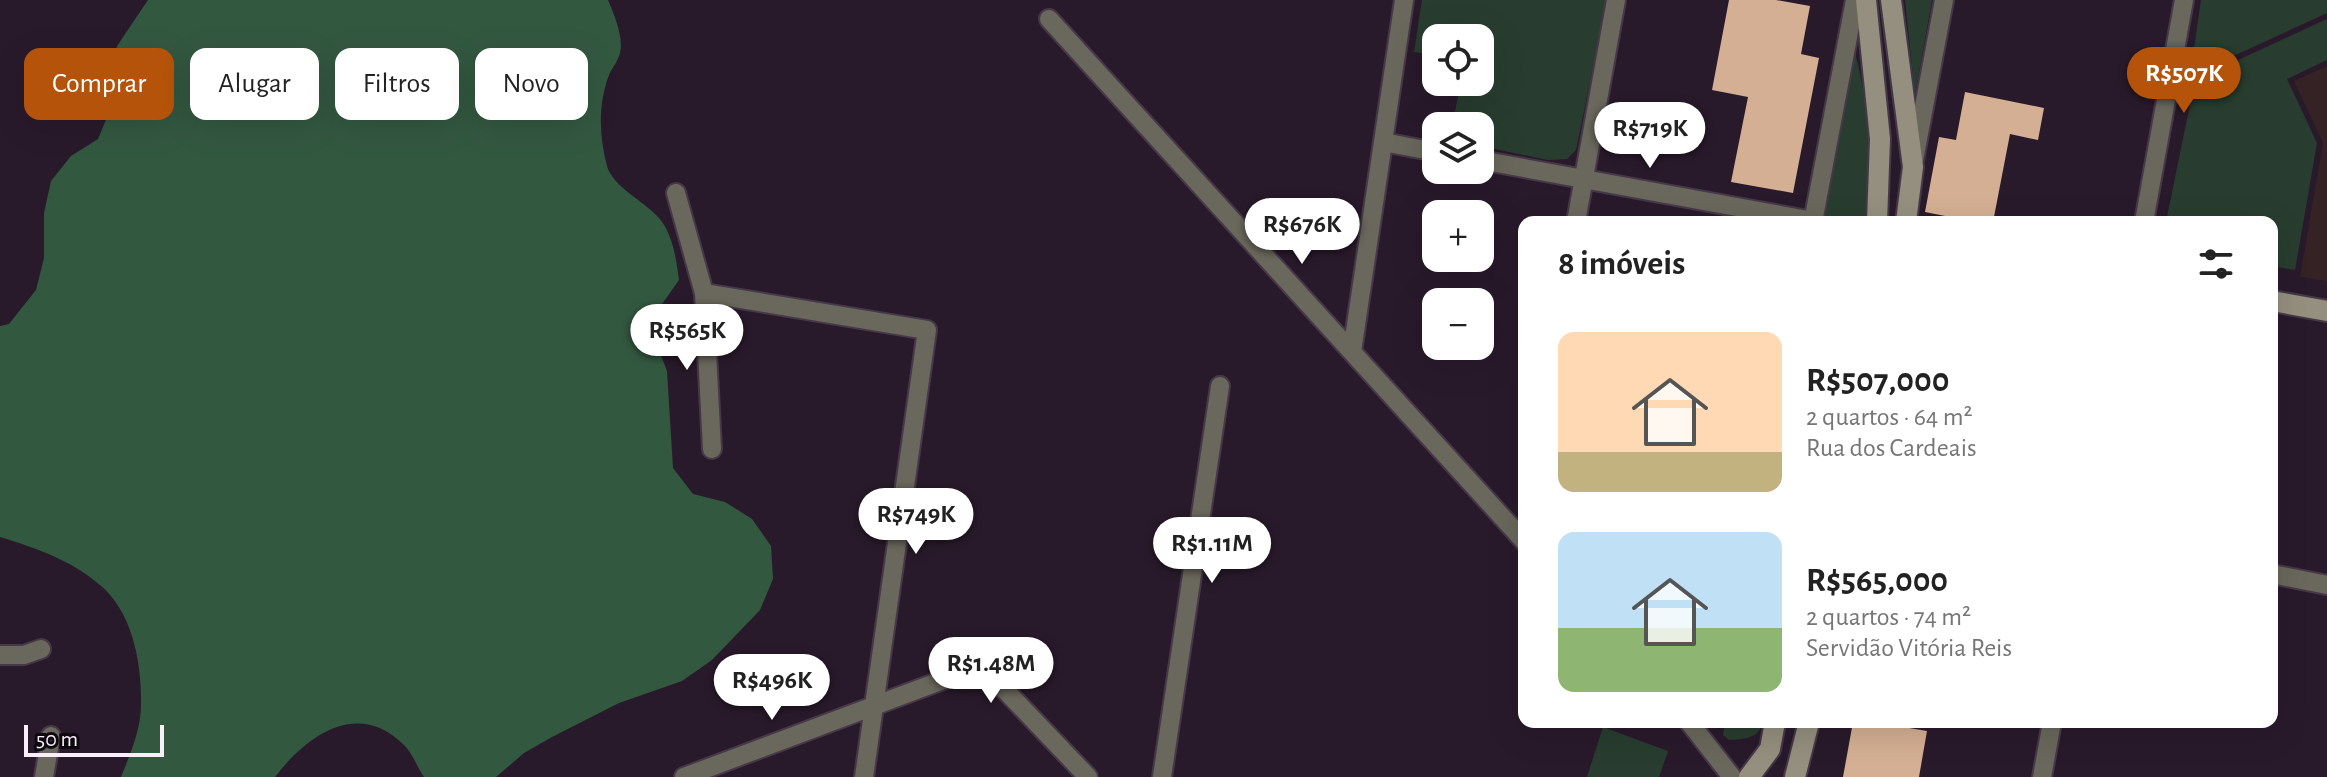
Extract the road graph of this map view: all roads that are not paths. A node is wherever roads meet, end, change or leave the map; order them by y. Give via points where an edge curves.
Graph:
1 (1404, 0) edge
2 (1616, 0) edge
3 (1855, 0) edge
4 (1866, 0) edge
5 (1891, 0) edge
6 (1944, 0) edge
7 (2184, 0) edge
8 (1049, 19) dead end
9 (1383, 142) junction
10 (1422, 149) edge
11 (1494, 163) edge
12 (1913, 167) junction
13 (1583, 179) junction
14 (676, 193) dead end
15 (1577, 216) edge
16 (1781, 216) edge
17 (1814, 216) edge
18 (1877, 216) edge
19 (1907, 216) edge
20 (2145, 216) edge
21 (704, 293) junction
22 (2278, 302) edge
23 (2327, 311) edge
24 (1352, 352) junction
25 (1220, 386) dead end
26 (712, 449) dead end
27 (1518, 534) edge
28 (2278, 575) edge
29 (2327, 585) edge
30 (41, 649) dead end
31 (0, 655) edge
32 (874, 705) junction
33 (1694, 728) edge
34 (1769, 728) edge
35 (1808, 728) edge
36 (2051, 728) edge
37 (51, 736) dead end
38 (44, 777) edge
39 (684, 777) edge
40 (864, 777) edge
41 (1088, 777) edge
42 (1162, 777) edge
43 (1732, 777) edge
44 (1749, 777) edge
45 (1795, 777) edge
46 (2042, 777) edge

1 - 9 street
2 - 13 street
3 - 17 street
4 - 18 main road via 1880,139
5 - 12 main road
6 - 12 street
7 - 20 street
8 - 24 street
9 - 10 street
9 - 24 street
11 - 13 street
12 - 19 main road
13 - 15 street
13 - 16 street
14 - 21 street
21 - 26 street
21 - 32 street via 927,330
22 - 23 main road
24 - 27 street
25 - 42 street
28 - 29 street
30 - 31 street
32 - 39 street
32 - 40 street
32 - 41 street via 951,677 980,674 1009,693
33 - 43 street
34 - 44 main road via 1770,749
35 - 45 main road
36 - 46 street
37 - 38 street

